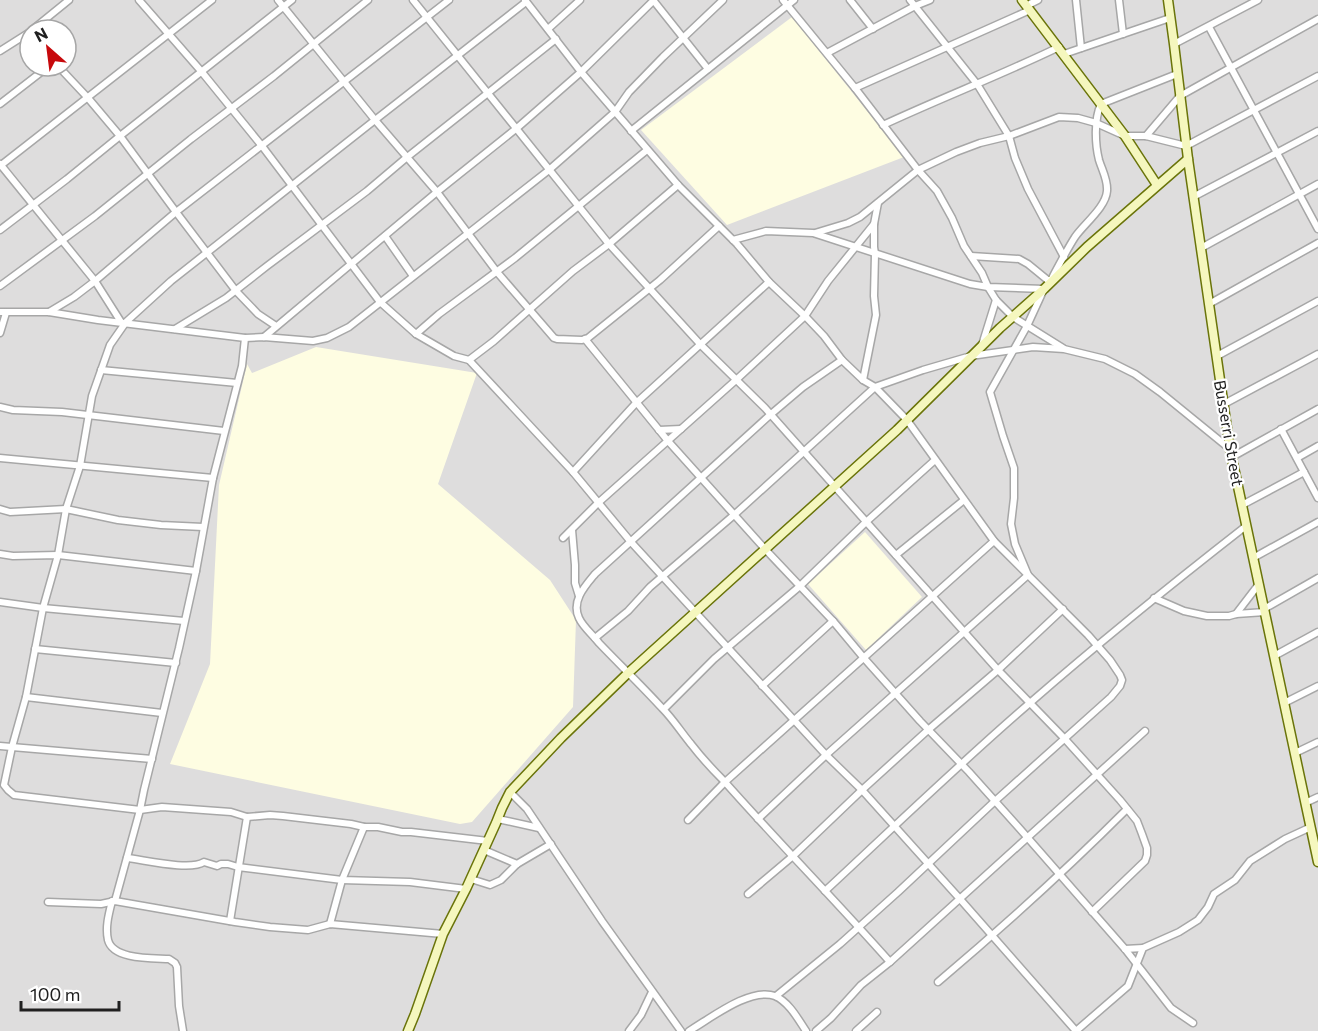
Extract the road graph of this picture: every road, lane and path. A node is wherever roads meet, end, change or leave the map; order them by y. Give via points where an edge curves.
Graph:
1 (69, 0) edge
2 (140, 0) edge
3 (212, 0) edge
4 (279, 0) edge
5 (292, 0) edge
6 (368, 0) edge
7 (413, 0) edge
8 (449, 0) edge
9 (580, 0) edge
10 (653, 0) edge
11 (723, 0) edge
12 (795, 0) edge
13 (850, 0) edge
14 (910, 0) edge
15 (930, 0) edge
16 (1038, 0) edge
17 (1076, 0) edge
18 (1119, 0) edge
19 (1168, 0) edge
20 (1258, 0) edge
21 (526, 1) edge
22 (785, 3) edge
23 (1026, 5) edge
24 (915, 6) junction
25 (284, 7) junction
26 (427, 17) junction
27 (46, 18) edge
28 (1170, 18) junction
29 (1318, 19) edge
30 (1209, 27) junction
31 (873, 28) junction
32 (548, 30) junction
33 (169, 34) junction
34 (1123, 34) junction
35 (18, 39) edge
36 (556, 39) junction
37 (683, 39) junction
38 (1174, 44) junction
39 (314, 45) junction
40 (947, 46) junction
41 (1081, 48) junction
42 (0, 51) edge
43 (1061, 51) junction
44 (827, 53) junction
45 (459, 56) junction
46 (1231, 67) junction
47 (708, 69) junction
48 (201, 71) junction
49 (581, 72) junction
50 (1177, 74) junction
51 (1318, 76) edge
52 (34, 78) edge
53 (69, 78) edge
54 (343, 81) junction
55 (977, 84) junction
56 (855, 88) junction
57 (489, 93) junction
58 (1180, 96) junction
59 (88, 98) junction
60 (0, 104) edge
61 (1101, 104) junction
62 (231, 109) junction
63 (1254, 110) junction
64 (615, 112) junction
65 (375, 120) junction
66 (1096, 123) junction
67 (883, 125) junction
68 (517, 128) junction
69 (631, 131) junction
70 (1318, 131) edge
71 (120, 136) junction
72 (1008, 136) junction
73 (1125, 136) junction
74 (1146, 136) junction
75 (262, 146) junction
76 (1186, 146) junction
77 (647, 150) junction
78 (1278, 153) junction
79 (406, 158) junction
80 (1188, 159) junction
81 (0, 165) edge
82 (549, 170) junction
83 (918, 170) junction
84 (147, 174) junction
85 (1318, 184) edge
86 (678, 185) junction
87 (1157, 185) junction
88 (293, 186) junction
89 (437, 192) junction
90 (1300, 194) junction
91 (1193, 197) junction
92 (878, 202) junction
93 (33, 205) junction
94 (579, 206) junction
95 (176, 212) junction
96 (874, 224) junction
97 (322, 225) junction
98 (719, 226) junction
99 (1318, 228) edge
100 (0, 230) edge
101 (468, 233) junction
102 (813, 233) junction
103 (385, 236) junction
104 (62, 240) junction
105 (733, 240) junction
106 (1318, 243) edge
107 (609, 244) junction
108 (856, 247) junction
109 (1201, 248) junction
110 (208, 253) junction
111 (875, 254) junction
112 (971, 256) junction
113 (1064, 257) junction
114 (351, 263) junction
115 (497, 272) junction
116 (413, 276) junction
117 (95, 281) junction
118 (768, 282) junction
119 (0, 286) edge
120 (1047, 286) junction
121 (988, 287) junction
122 (648, 289) junction
123 (236, 291) junction
124 (996, 300) junction
125 (380, 302) junction
126 (1318, 302) edge
127 (1209, 304) junction
128 (529, 310) junction
129 (49, 312) junction
130 (3, 313) edge
131 (805, 315) junction
132 (1012, 317) junction
133 (124, 322) junction
134 (276, 326) junction
135 (1027, 326) junction
136 (174, 330) junction
137 (0, 333) edge
138 (416, 334) junction
139 (264, 337) junction
140 (245, 338) junction
141 (585, 339) junction
142 (700, 344) junction
143 (981, 347) junction
144 (1064, 349) junction
145 (1014, 350) junction
146 (1318, 354) edge
147 (971, 356) junction
148 (1217, 356) junction
149 (469, 360) junction
150 (842, 360) junction
151 (101, 370) junction
152 (736, 380) junction
153 (863, 380) junction
154 (237, 382) junction
155 (875, 387) junction
156 (636, 403) junction
157 (1224, 404) junction
158 (0, 407) edge
159 (1318, 409) edge
160 (770, 415) junction
161 (88, 416) junction
162 (908, 420) junction
163 (681, 429) junction
164 (1281, 429) junction
165 (659, 430) junction
166 (224, 431) junction
167 (668, 441) junction
168 (1318, 446) edge
169 (803, 451) junction
170 (1231, 453) junction
171 (0, 458) edge
172 (1297, 458) junction
173 (935, 460) junction
174 (80, 466) junction
175 (573, 472) junction
176 (1304, 472) junction
177 (213, 478) junction
178 (700, 478) junction
179 (834, 486) junction
180 (1318, 498) edge
181 (964, 500) junction
182 (598, 504) junction
183 (1242, 505) junction
184 (0, 509) edge
185 (66, 509) junction
186 (734, 515) junction
187 (866, 522) junction
188 (1318, 522) edge
189 (1246, 526) junction
190 (203, 527) junction
191 (572, 530) junction
192 (563, 538) dead end
193 (994, 541) junction
194 (631, 542) junction
195 (765, 549) junction
196 (0, 554) edge
197 (58, 555) junction
198 (896, 555) junction
199 (1253, 558) junction
200 (196, 571) junction
201 (1028, 575) junction
202 (663, 576) junction
203 (1318, 578) edge
204 (1259, 584) junction
205 (800, 585) junction
206 (579, 596) junction
207 (933, 597) junction
208 (1154, 598) junction
209 (0, 602) edge
210 (43, 608) junction
211 (1062, 609) junction
212 (1265, 610) junction
213 (696, 611) junction
214 (1236, 614) junction
215 (184, 621) junction
216 (833, 621) junction
217 (964, 632) junction
218 (1318, 632) edge
219 (595, 638) junction
220 (1097, 645) junction
221 (728, 647) junction
222 (35, 650) junction
223 (1274, 656) junction
224 (863, 657) junction
225 (176, 663) junction
226 (999, 670) junction
227 (627, 674) junction
228 (762, 686) junction
229 (1318, 686) edge
230 (895, 693) junction
231 (26, 697) junction
232 (1030, 703) junction
233 (1284, 703) junction
234 (664, 709) junction
235 (162, 713) junction
236 (794, 721) junction
237 (928, 730) junction
238 (1145, 731) dead end
239 (1064, 738) junction
240 (1318, 742) edge
241 (0, 746) edge
242 (12, 747) junction
243 (1295, 753) junction
244 (826, 755) junction
245 (152, 759) junction
246 (961, 764) junction
247 (1097, 775) junction
248 (724, 783) junction
249 (861, 790) junction
250 (510, 792) junction
251 (1318, 797) edge
252 (995, 801) junction
253 (1305, 803) junction
254 (1127, 809) junction
255 (140, 810) junction
256 (247, 817) junction
257 (498, 819) junction
258 (758, 819) junction
259 (688, 820) dead end
260 (894, 826) junction
261 (364, 827) junction
262 (1311, 827) junction
263 (539, 828) junction
264 (1028, 838) junction
265 (488, 840) junction
266 (551, 844) junction
267 (484, 850) junction
268 (793, 856) junction
269 (1317, 856) edge
270 (127, 858) junction
271 (517, 864) junction
272 (929, 864) junction
273 (238, 867) junction
274 (1060, 874) junction
275 (471, 879) junction
276 (342, 880) junction
277 (466, 889) junction
278 (825, 891) junction
279 (748, 894) dead end
280 (960, 899) junction
281 (114, 901) junction
282 (48, 902) dead end
283 (1092, 912) junction
284 (230, 921) junction
285 (330, 924) junction
286 (859, 926) junction
287 (442, 934) junction
288 (993, 936) junction
289 (1143, 948) junction
290 (1125, 949) junction
291 (890, 962) junction
292 (1136, 964) junction
293 (938, 982) dead end
294 (652, 992) junction
295 (776, 996) junction
296 (877, 1012) dead end
297 (1193, 1023) dead end
298 (183, 1031) edge
299 (408, 1031) edge
300 (629, 1031) edge
301 (681, 1031) edge
302 (689, 1031) edge
303 (805, 1031) edge
304 (816, 1031) edge
305 (856, 1031) edge
306 (1076, 1031) edge

1 - 27 street
2 - 33 street
3 - 33 street
4 - 25 street
5 - 25 street
6 - 39 street
7 - 26 street
8 - 26 street
9 - 32 street
10 - 37 street
10 - 49 street
11 - 37 street
12 - 22 street
13 - 31 street
14 - 24 street
15 - 24 street
16 - 23 street
17 - 41 street
18 - 34 street
19 - 28 main road, Busserri Street
20 - 30 street
21 - 32 street
21 - 45 street
22 - 44 street
22 - 47 street
23 - 40 street
23 - 43 main road
24 - 31 street
24 - 40 street
25 - 39 street
25 - 48 street
26 - 45 street
26 - 54 street
28 - 34 street
28 - 38 main road, Busserri Street
29 - 46 street
30 - 38 street
30 - 46 street
31 - 44 street
32 - 36 street
33 - 48 street
33 - 59 street
34 - 41 street
35 - 42 street
36 - 49 street
36 - 57 street
37 - 47 street
37 - 64 street via 629,92
38 - 50 main road, Busserri Street
39 - 54 street
39 - 62 street
40 - 55 street
40 - 56 street
41 - 43 street
43 - 55 street
43 - 61 main road
44 - 56 street
45 - 57 street
45 - 65 street
46 - 58 street
46 - 63 street
47 - 69 street
48 - 62 street
48 - 71 street
49 - 64 street
49 - 68 street
50 - 58 main road, Busserri Street
50 - 61 street
51 - 63 street
52 - 60 street
53 - 59 street
54 - 65 street
54 - 75 street
55 - 67 street
55 - 72 street
56 - 67 street
57 - 68 street
57 - 79 street
58 - 74 street
58 - 76 main road, Busserri Street
59 - 71 street
59 - 81 street
61 - 66 street
61 - 73 main road
62 - 75 street
62 - 84 street
63 - 76 street
63 - 78 street
64 - 69 street
64 - 82 street
65 - 79 street
65 - 88 street
66 - 72 street via 1059,117
66 - 73 street
66 - 113 street via 1107,193
67 - 83 street
68 - 82 street
68 - 89 street
69 - 77 street
70 - 78 street
71 - 84 street
71 - 93 street
72 - 83 street via 956,152
72 - 113 street via 1028,189
73 - 74 street
73 - 87 main road
74 - 76 street
75 - 88 street
75 - 95 street
76 - 80 main road, Busserri Street
77 - 86 street
77 - 94 street
78 - 90 street
78 - 91 street
79 - 89 street
79 - 97 street
80 - 87 main road
80 - 91 main road, Busserri Street
81 - 93 street
82 - 94 street
82 - 101 street
83 - 92 street
83 - 112 street via 937,191
84 - 95 street
84 - 104 street
85 - 90 street
86 - 98 street
86 - 107 street
87 - 120 main road
88 - 97 street
88 - 110 street
89 - 101 street
89 - 103 street
90 - 99 street
90 - 109 street
91 - 109 main road, Busserri Street
92 - 96 street
92 - 102 street via 848,223
93 - 100 street
93 - 104 street
94 - 107 street
94 - 115 street
95 - 110 street
95 - 117 street
96 - 108 street
96 - 111 street
97 - 114 street
97 - 123 street
98 - 105 street
98 - 122 street
101 - 115 street
101 - 116 street
102 - 105 street via 766,231
102 - 108 street
103 - 114 street
103 - 116 street
104 - 117 street
104 - 119 street
105 - 118 street
106 - 127 street
107 - 122 street
107 - 128 street
108 - 111 street
108 - 131 street
109 - 127 main road, Busserri Street
110 - 123 street
110 - 133 street
111 - 121 street
111 - 153 street via 876,315
112 - 120 street via 1020,259
112 - 121 street
113 - 120 street
114 - 125 street
114 - 134 street
115 - 128 street
115 - 138 street
116 - 125 street
117 - 129 street
117 - 133 street
118 - 131 street
118 - 142 street
120 - 121 street
120 - 132 main road
120 - 135 street
121 - 124 street
122 - 141 street
122 - 142 street
123 - 134 street
123 - 136 street
124 - 132 street
124 - 143 street
125 - 138 street
125 - 139 street via 349,327 327,338
126 - 148 street
127 - 148 main road, Busserri Street
128 - 141 street via 554,338
128 - 149 street
129 - 130 street
129 - 133 street
130 - 137 street
131 - 150 street
131 - 152 street
132 - 135 street
132 - 143 main road
133 - 136 street
133 - 151 street
134 - 139 street
135 - 144 street
135 - 145 street
136 - 140 street
138 - 149 street via 454,356
139 - 140 street
140 - 154 street
141 - 156 street
142 - 152 street
142 - 156 street
143 - 147 main road
144 - 145 street
144 - 170 street via 1105,359 1135,374
145 - 147 street
145 - 201 street via 990,392 1014,468 1011,524
146 - 157 street
147 - 155 street
147 - 162 main road
148 - 157 main road, Busserri Street
149 - 175 street
150 - 153 street
150 - 160 street
151 - 154 street
151 - 161 street
152 - 160 street
152 - 163 street
153 - 155 street
154 - 166 street
155 - 162 street
155 - 169 street
156 - 165 street
156 - 175 street
157 - 170 main road, Busserri Street
158 - 161 street
159 - 164 street
160 - 169 street
160 - 178 street
161 - 166 street
161 - 174 street
162 - 173 street
162 - 179 main road
163 - 165 street
163 - 167 street
164 - 170 street
164 - 172 street
165 - 167 street
166 - 177 street
167 - 178 street
167 - 182 street
168 - 172 street
169 - 179 street
169 - 186 street
170 - 183 main road, Busserri Street
171 - 174 street
172 - 176 street
173 - 181 street
173 - 187 street
174 - 177 street
174 - 185 street
175 - 182 street
176 - 180 street
176 - 183 street
177 - 190 street
178 - 186 street
178 - 194 street
179 - 187 street
179 - 195 main road
181 - 193 street
181 - 198 street
182 - 191 street
182 - 194 street
183 - 189 main road, Busserri Street
184 - 185 street
185 - 190 street via 118,520
185 - 197 street
186 - 195 street
186 - 202 street
187 - 198 street
187 - 205 street
188 - 199 street
189 - 199 main road, Busserri Street
189 - 208 street
190 - 200 street
191 - 192 street
191 - 206 street
193 - 201 street
193 - 207 street
194 - 202 street
194 - 206 street via 595,574
195 - 205 street
195 - 213 main road
196 - 197 street
197 - 200 street
197 - 210 street
198 - 207 street
199 - 204 main road, Busserri Street
200 - 215 street
201 - 211 street
201 - 217 street
202 - 213 street
202 - 219 street
203 - 212 street
204 - 212 main road, Busserri Street
204 - 214 street
205 - 216 street
205 - 221 street
206 - 219 street via 579,619
207 - 217 street
207 - 224 street
208 - 214 street via 1207,616
208 - 220 street
209 - 210 street
210 - 215 street
210 - 222 street
211 - 220 street
211 - 226 street
212 - 214 street
212 - 223 main road, Busserri Street
213 - 221 street
213 - 227 main road
215 - 225 street
216 - 224 street
216 - 228 street
217 - 226 street
217 - 230 street
218 - 223 street
219 - 227 street
220 - 232 street
220 - 239 street via 1120,675 1120,686
221 - 228 street
221 - 234 street
222 - 225 street
222 - 231 street
223 - 233 main road, Busserri Street
224 - 230 street
224 - 236 street
225 - 235 street
226 - 232 street
226 - 237 street
227 - 234 street
227 - 250 main road
228 - 236 street
229 - 233 street
230 - 237 street
230 - 244 street
231 - 235 street
231 - 242 street
232 - 239 street
232 - 246 street
233 - 243 main road, Busserri Street
234 - 248 street
235 - 245 street
236 - 244 street
236 - 248 street
237 - 246 street
237 - 249 street
238 - 247 street
239 - 247 street
239 - 252 street
240 - 243 street
241 - 242 street
242 - 245 street
242 - 255 street via 4,785 14,795
243 - 253 main road, Busserri Street
244 - 249 street
244 - 258 street
245 - 255 street
246 - 252 street
246 - 260 street
247 - 254 street
247 - 264 street
248 - 258 street
248 - 259 street
249 - 260 street
249 - 268 street
250 - 257 main road
250 - 263 street
251 - 253 street
252 - 264 street
252 - 272 street
253 - 262 main road, Busserri Street
254 - 274 street
254 - 283 street via 1137,821 1147,848 1145,861
255 - 256 street via 162,807 231,812
255 - 270 street
256 - 261 street via 283,816
256 - 273 street
257 - 263 street
257 - 265 main road
258 - 268 street
260 - 272 street
260 - 278 street
261 - 265 street
261 - 276 street
262 - 269 main road, Busserri Street
262 - 289 street via 1250,861 1235,880 1214,894 1197,920
263 - 266 street
264 - 274 street
264 - 280 street
265 - 267 main road
266 - 271 street
266 - 294 street
267 - 271 street
267 - 275 main road
268 - 278 street
268 - 279 street
270 - 273 street via 183,866 204,862
270 - 281 street
271 - 275 street via 490,885
272 - 280 street
272 - 286 street
273 - 276 street
273 - 284 street
274 - 283 street
274 - 288 street
275 - 277 main road
276 - 277 street
276 - 285 street
277 - 287 main road
278 - 286 street
280 - 288 street
280 - 291 street
281 - 282 street
281 - 284 street
281 - 298 street via 108,922 110,945 127,955 175,963
283 - 290 street
284 - 285 street via 308,930
285 - 287 street
286 - 291 street
286 - 295 street
287 - 299 main road
288 - 293 street
288 - 306 street
289 - 290 street
289 - 292 street
290 - 292 street
291 - 304 street
292 - 297 street via 1171,1008
292 - 306 street via 1128,986
294 - 300 street
294 - 301 street
295 - 302 street via 759,994 740,1000
295 - 303 street via 793,1011
296 - 305 street

